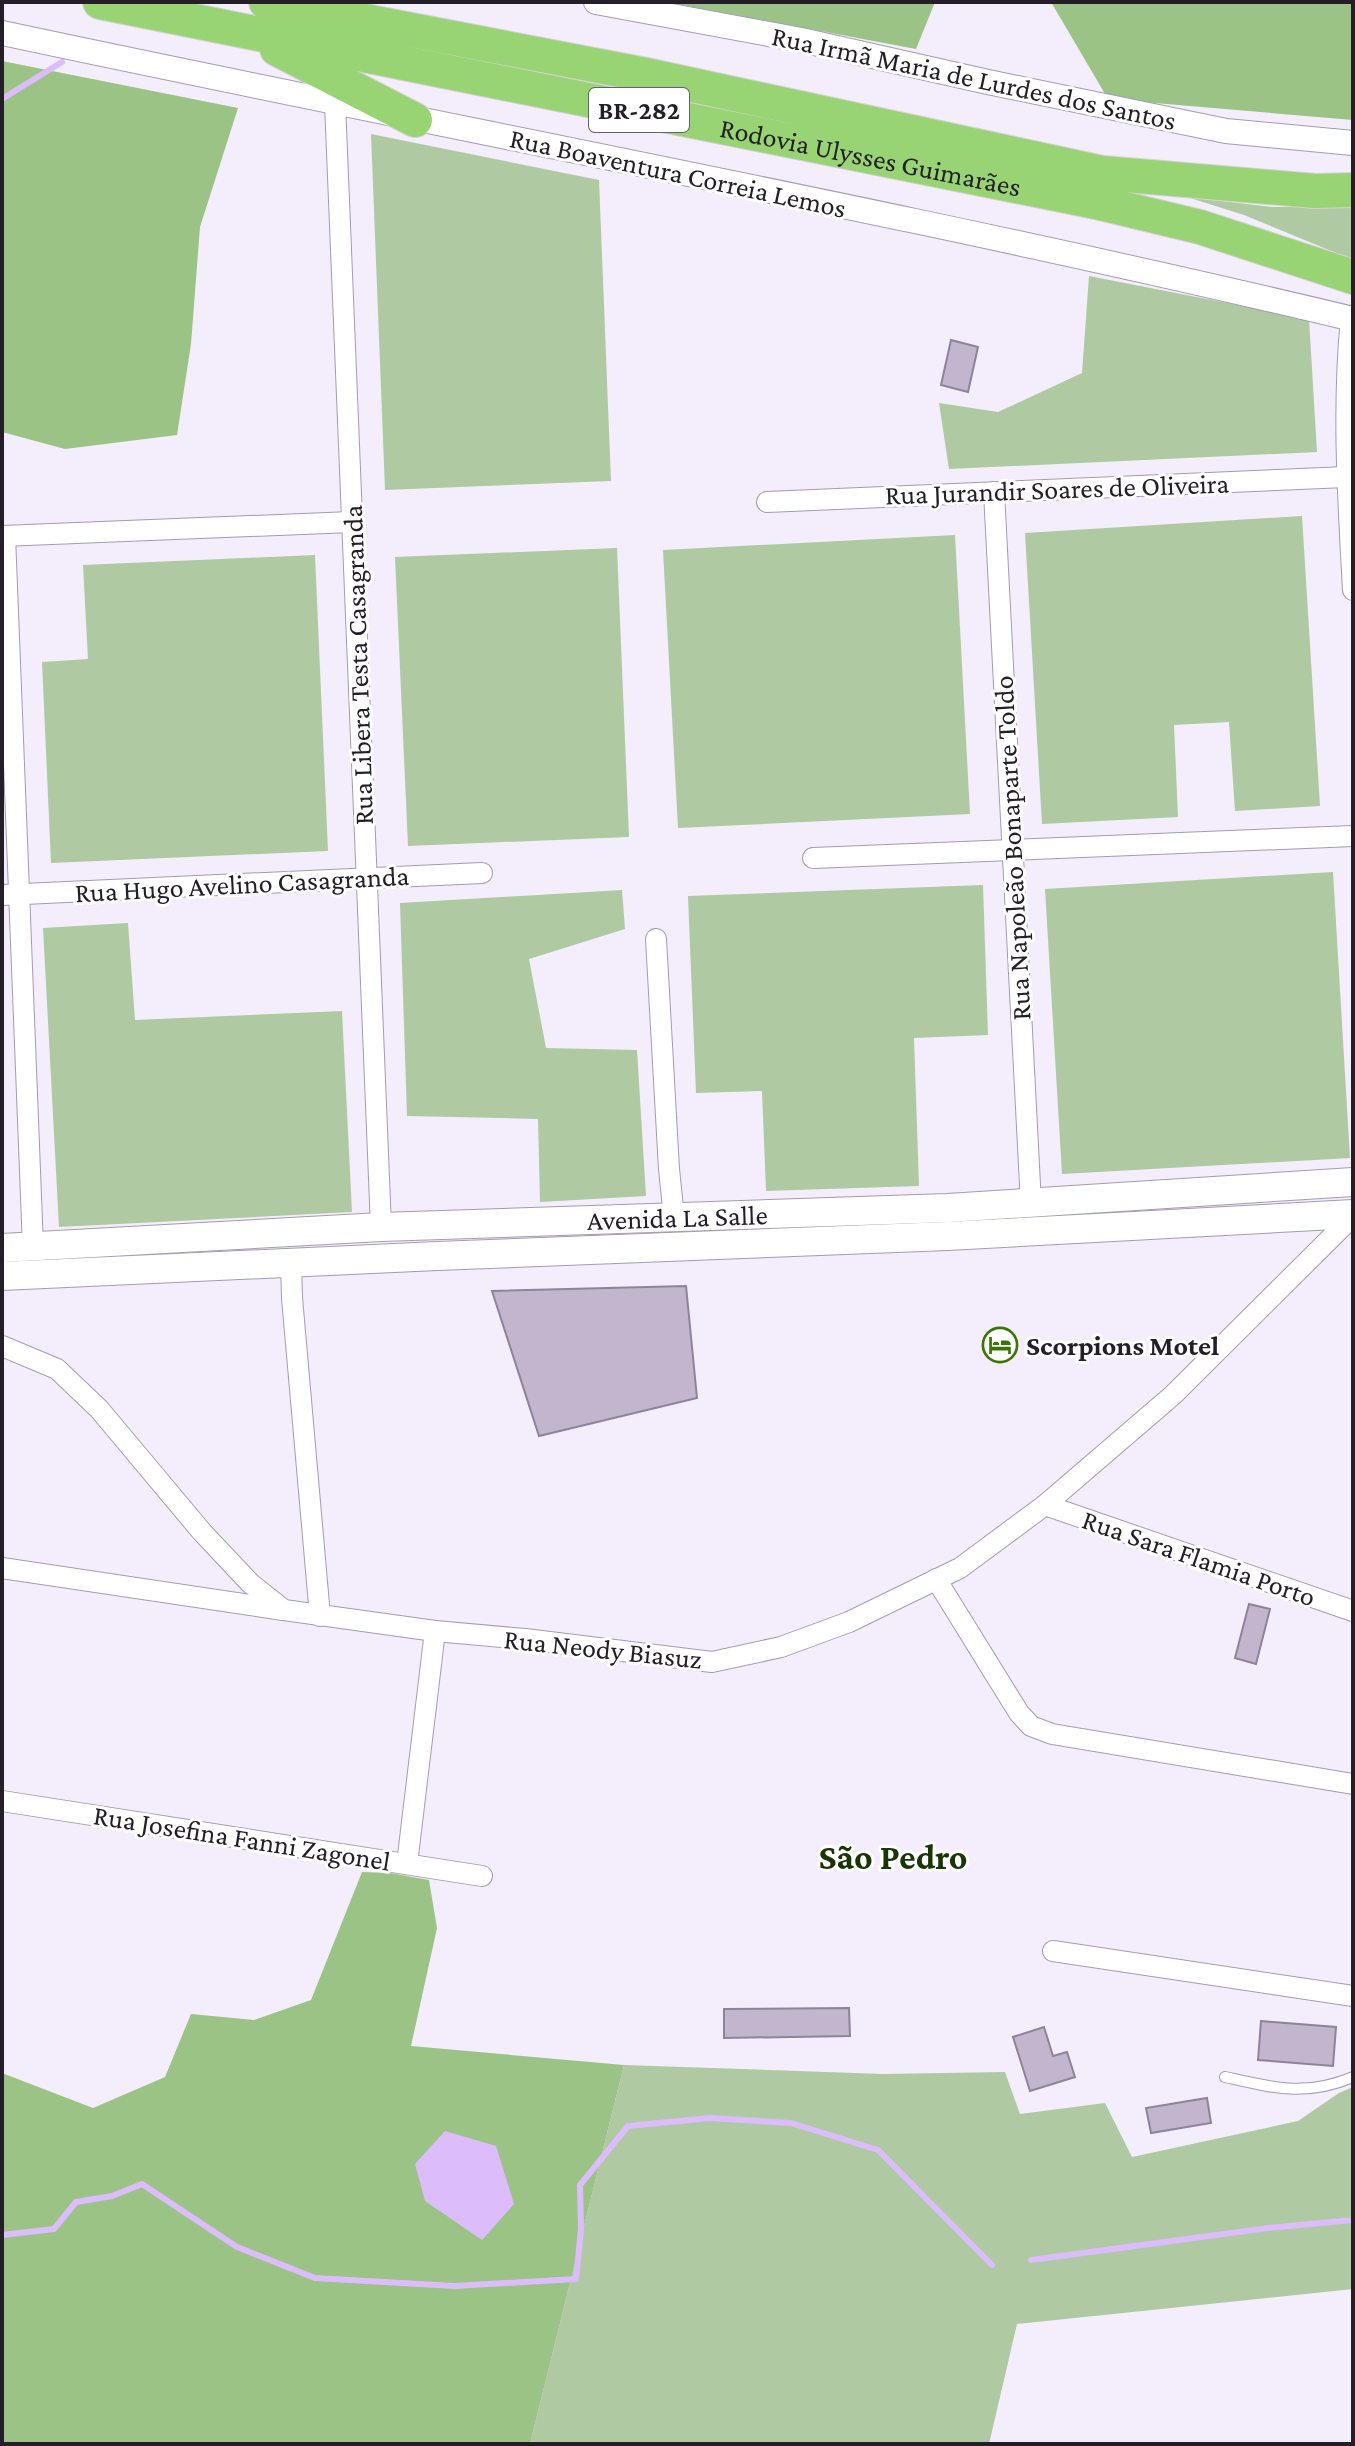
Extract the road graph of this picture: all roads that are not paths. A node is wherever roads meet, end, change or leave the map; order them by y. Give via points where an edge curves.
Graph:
1 (100, 2) edge
2 (266, 2) edge
3 (596, 2) edge
4 (241, 30) junction
5 (2, 33) edge
6 (335, 103) junction
7 (415, 120) junction
8 (1353, 143) edge
9 (1353, 190) edge
10 (1353, 277) edge
11 (1352, 318) edge
12 (1346, 477) junction
13 (994, 492) junction
14 (767, 502) dead end
15 (352, 522) junction
16 (4, 536) edge
17 (1353, 590) edge
18 (1353, 836) edge
19 (1013, 850) junction
20 (813, 858) dead end
21 (482, 873) dead end
22 (367, 878) junction
23 (11, 894) edge
24 (656, 939) dead end
25 (1353, 1182) edge
26 (1031, 1204) junction
27 (948, 1208) junction
28 (1353, 1215) edge
29 (674, 1218) junction
30 (497, 1225) junction
31 (381, 1227) junction
32 (948, 1236) junction
33 (33, 1247) junction
34 (2, 1248) edge
35 (498, 1254) junction
36 (291, 1262) junction
37 (2, 1276) edge
38 (2, 1346) edge
39 (1045, 1505) junction
40 (2, 1568) edge
41 (936, 1579) junction
42 (284, 1610) junction
43 (1353, 1611) edge
44 (320, 1616) junction
45 (435, 1631) junction
46 (1353, 1784) edge
47 (2, 1801) edge
48 (407, 1864) junction
49 (482, 1876) dead end
50 (1053, 1951) dead end
51 (1353, 1996) edge
52 (1225, 2077) dead end
53 (1353, 2077) edge

1 - 4 highway, Rodovia Ulysses Guimarães / BR-282
2 - 9 highway, Rodovia Ulysses Guimarães / BR-282 via 646,75 1103,173
3 - 8 street, Rua Irmã Maria de Lurdes dos Santos via 1226,131
4 - 7 highway
4 - 10 highway, Rodovia Ulysses Guimarães / BR-282 via 1096,202 1200,227
5 - 6 street, Rua Boaventura Correia Lemos
6 - 7 street, Rua Boaventura Correia Lemos
6 - 15 street, Rua Libera Testa Casagranda
7 - 11 street, Rua Boaventura Correia Lemos
11 - 12 street
12 - 13 street, Rua Jurandir Soares de Oliveira
12 - 17 street
13 - 14 street, Rua Jurandir Soares de Oliveira
13 - 19 street, Rua Napoleão Bonaparte Toldo
15 - 16 street
15 - 22 street, Rua Libera Testa Casagranda
16 - 23 street
18 - 19 street
19 - 20 street
19 - 26 street, Rua Napoleão Bonaparte Toldo
21 - 22 street, Rua Hugo Avelino Casagranda
22 - 23 street, Rua Hugo Avelino Casagranda
22 - 31 street, Rua Libera Testa Casagranda
23 - 33 street
24 - 29 street
25 - 26 main road, Avenida La Salle
26 - 27 main road, Avenida La Salle
27 - 29 main road, Avenida La Salle
27 - 32 main road
28 - 32 main road, Avenida La Salle
28 - 39 street, Rua Neody Biasuz via 1173,1395
29 - 30 main road, Avenida La Salle
30 - 31 main road, Avenida La Salle
30 - 35 main road
31 - 33 main road, Avenida La Salle
32 - 35 main road, Avenida La Salle
33 - 34 main road, Avenida La Salle
35 - 36 main road, Avenida La Salle
36 - 37 main road, Avenida La Salle
36 - 44 street
38 - 42 street, Rua Neody Biasuz via 57,1369 99,1409 250,1583
39 - 41 street, Rua Neody Biasuz via 960,1568
39 - 43 street, Rua Sara Flamia Porto
40 - 42 street
41 - 45 street, Rua Neody Biasuz via 849,1622 781,1647 712,1662
41 - 46 street via 1031,1726 1052,1734
42 - 44 street, Rua Neody Biasuz
44 - 45 street, Rua Neody Biasuz
45 - 48 street
47 - 48 street, Rua Josefina Fanni Zagonel
48 - 49 street, Rua Josefina Fanni Zagonel
50 - 51 street
52 - 53 lane via 1280,2089 1329,2087

